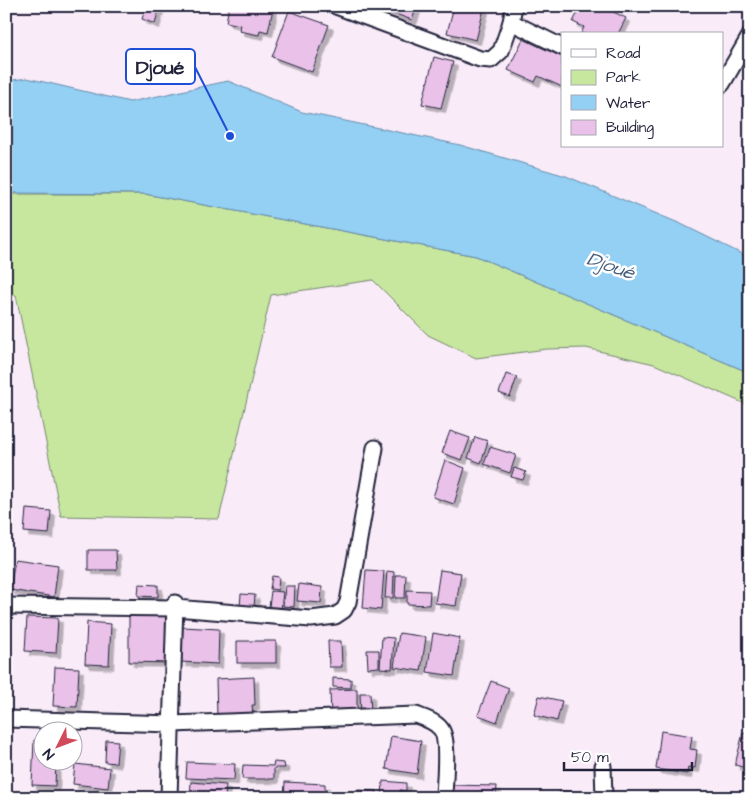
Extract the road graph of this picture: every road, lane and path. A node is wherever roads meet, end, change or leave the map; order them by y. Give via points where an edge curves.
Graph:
1 (336, 6) edge
2 (514, 6) edge
3 (511, 22) junction
4 (750, 36) edge
5 (561, 47) edge
6 (724, 81) edge
7 (374, 448) dead end
8 (6, 606) edge
9 (175, 606) junction
10 (6, 719) edge
11 (172, 724) junction
12 (603, 766) dead end
13 (169, 798) edge
14 (444, 798) edge
15 (604, 798) edge

1 - 3 street via 480,59 491,60 501,51
2 - 3 street
3 - 5 street
4 - 6 street
7 - 9 street via 344,610 335,616 311,619
8 - 9 street
9 - 11 street
10 - 11 street
11 - 13 street
11 - 14 street via 416,715 442,729 446,740
12 - 15 street

